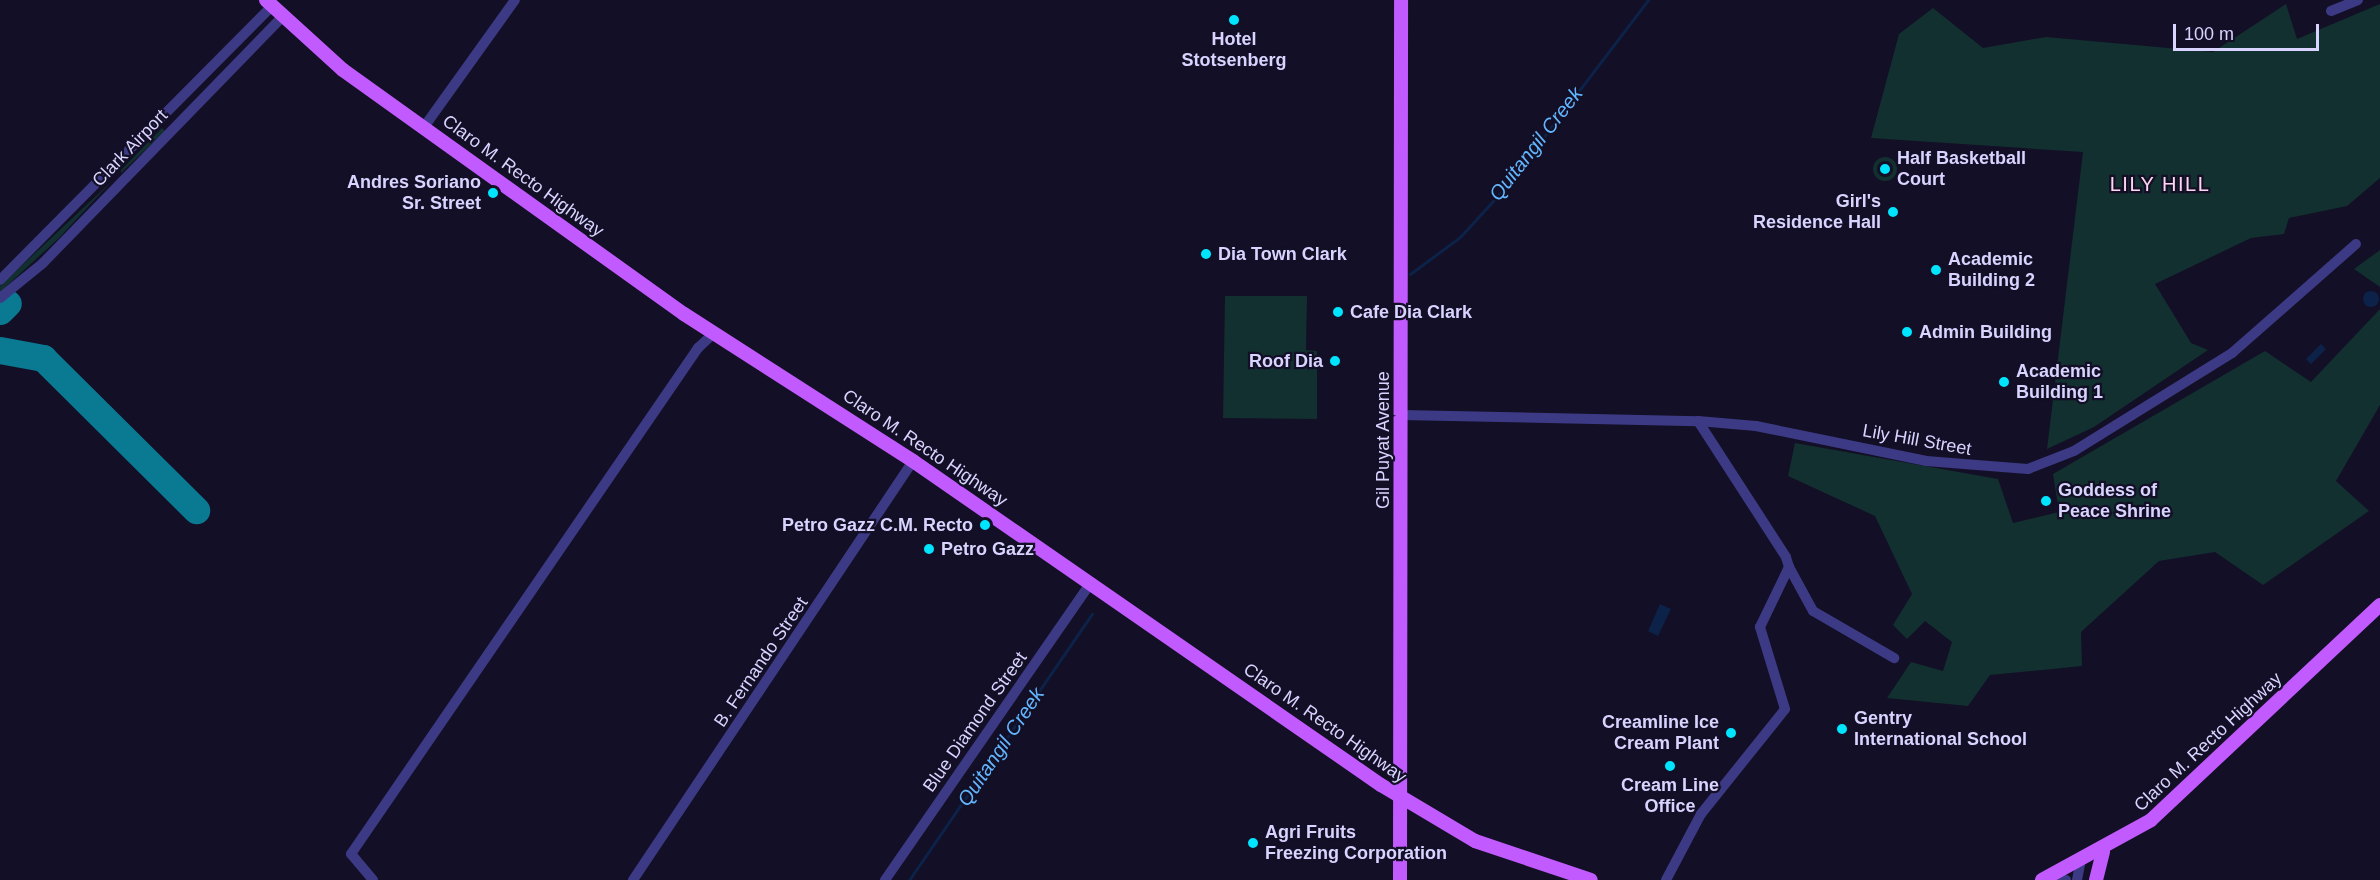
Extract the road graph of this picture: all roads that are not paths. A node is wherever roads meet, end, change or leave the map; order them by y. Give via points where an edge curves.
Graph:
1 (515, 0) edge
2 (1401, 0) edge
3 (2358, 0) edge
4 (268, 3) edge
5 (2331, 11) dead end
6 (282, 17) junction
7 (424, 127) junction
8 (110, 171) junction
9 (121, 181) junction
10 (2356, 244) dead end
11 (0, 280) edge
12 (0, 298) edge
13 (713, 334) junction
14 (1401, 415) junction
15 (1698, 421) junction
16 (913, 461) junction
17 (1789, 567) junction
18 (1091, 583) junction
19 (2380, 605) edge
20 (1894, 658) dead end
21 (1401, 798) junction
22 (2103, 852) junction
23 (2080, 864) junction
24 (373, 880) edge
25 (633, 880) edge
26 (885, 880) edge
27 (1400, 880) edge
28 (1591, 880) edge
29 (1666, 880) edge
30 (2042, 880) edge
31 (2056, 880) edge
32 (2066, 880) edge
33 (2077, 880) edge
34 (2096, 880) edge

1 - 7 street
2 - 14 main road, Gil Puyat Avenue
3 - 5 street
4 - 6 main road, Claro M. Recto Highway
4 - 8 street, Clark Airport
6 - 7 main road, Claro M. Recto Highway via 343,70
6 - 9 street, Clark Airport
7 - 13 main road, Claro M. Recto Highway
8 - 9 street
8 - 11 street, Clark Airport
9 - 12 street, Clark Airport via 30,276
10 - 15 street, Lily Hill Street via 2232,353 2048,464 1984,468 1756,426
13 - 16 main road, Claro M. Recto Highway
13 - 24 street via 698,348 351,854
14 - 15 street, Lily Hill Street
14 - 21 main road, Gil Puyat Avenue
15 - 17 street via 1743,484
16 - 18 main road, Claro M. Recto Highway
16 - 25 street, B. Fernando Street
17 - 20 street via 1813,610
17 - 29 street via 1760,627 1782,696 1783,718 1701,814
18 - 21 main road, Claro M. Recto Highway
18 - 26 street, Blue Diamond Street
19 - 22 main road, Claro M. Recto Highway via 2161,812
21 - 27 main road, Gil Puyat Avenue
21 - 28 main road, Claro M. Recto Highway via 1475,841
22 - 23 main road, Claro M. Recto Highway
22 - 34 main road
23 - 30 main road, Claro M. Recto Highway
23 - 33 street
31 - 32 street

